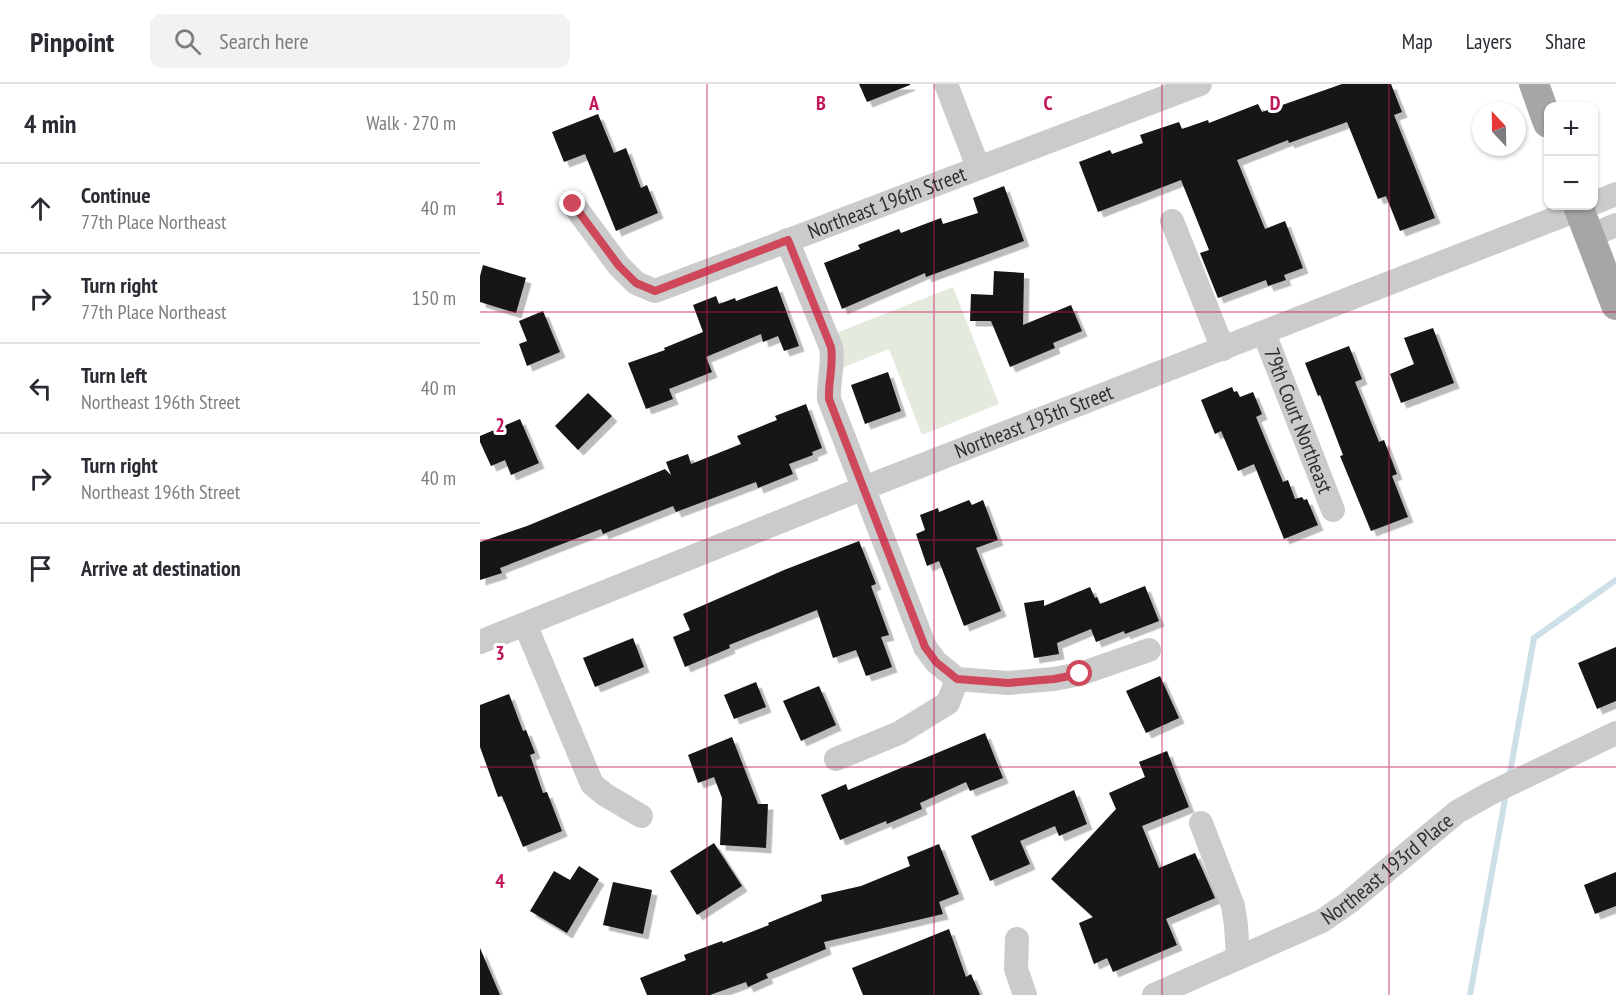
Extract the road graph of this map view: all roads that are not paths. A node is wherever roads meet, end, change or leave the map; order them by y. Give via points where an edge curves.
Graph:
1 (946, 84) edge
2 (1200, 84) edge
3 (1534, 84) edge
4 (1544, 112) edge
5 (978, 167) junction
6 (1616, 194) edge
7 (573, 204) dead end
8 (1591, 214) edge
9 (1172, 221) dead end
10 (788, 240) junction
11 (1616, 305) edge
12 (1264, 333) junction
13 (1223, 349) junction
14 (864, 488) junction
15 (1333, 510) dead end
16 (525, 624) junction
17 (480, 642) edge
18 (1149, 650) dead end
19 (957, 679) junction
20 (1616, 733) edge
21 (836, 759) dead end
22 (641, 816) dead end
23 (1201, 823) dead end
24 (1017, 939) dead end
25 (1238, 958) junction
26 (1025, 995) edge
27 (1154, 995) edge

1 - 5 street
2 - 5 street, Northeast 196th Street
3 - 4 main road
5 - 10 street, Northeast 196th Street
6 - 8 street, Northeast 195th Street
7 - 10 street, Northeast 196th Street via 630,278 655,291
8 - 11 main road
8 - 12 street, Northeast 195th Street
9 - 13 street
10 - 14 street via 831,347 829,399
12 - 13 street, Northeast 195th Street
12 - 15 street, 79th Court Northeast
13 - 14 street, Northeast 195th Street
14 - 16 street, Northeast 195th Street
14 - 19 street via 925,647
16 - 17 street, Northeast 195th Street
16 - 22 street via 592,784
18 - 19 street via 1054,679 1008,683
19 - 21 street via 948,703 899,733
20 - 25 street, Northeast 193rd Place via 1457,812 1322,921
23 - 25 street via 1233,906
24 - 26 street via 1016,969
25 - 27 street, Northeast 193rd Place

